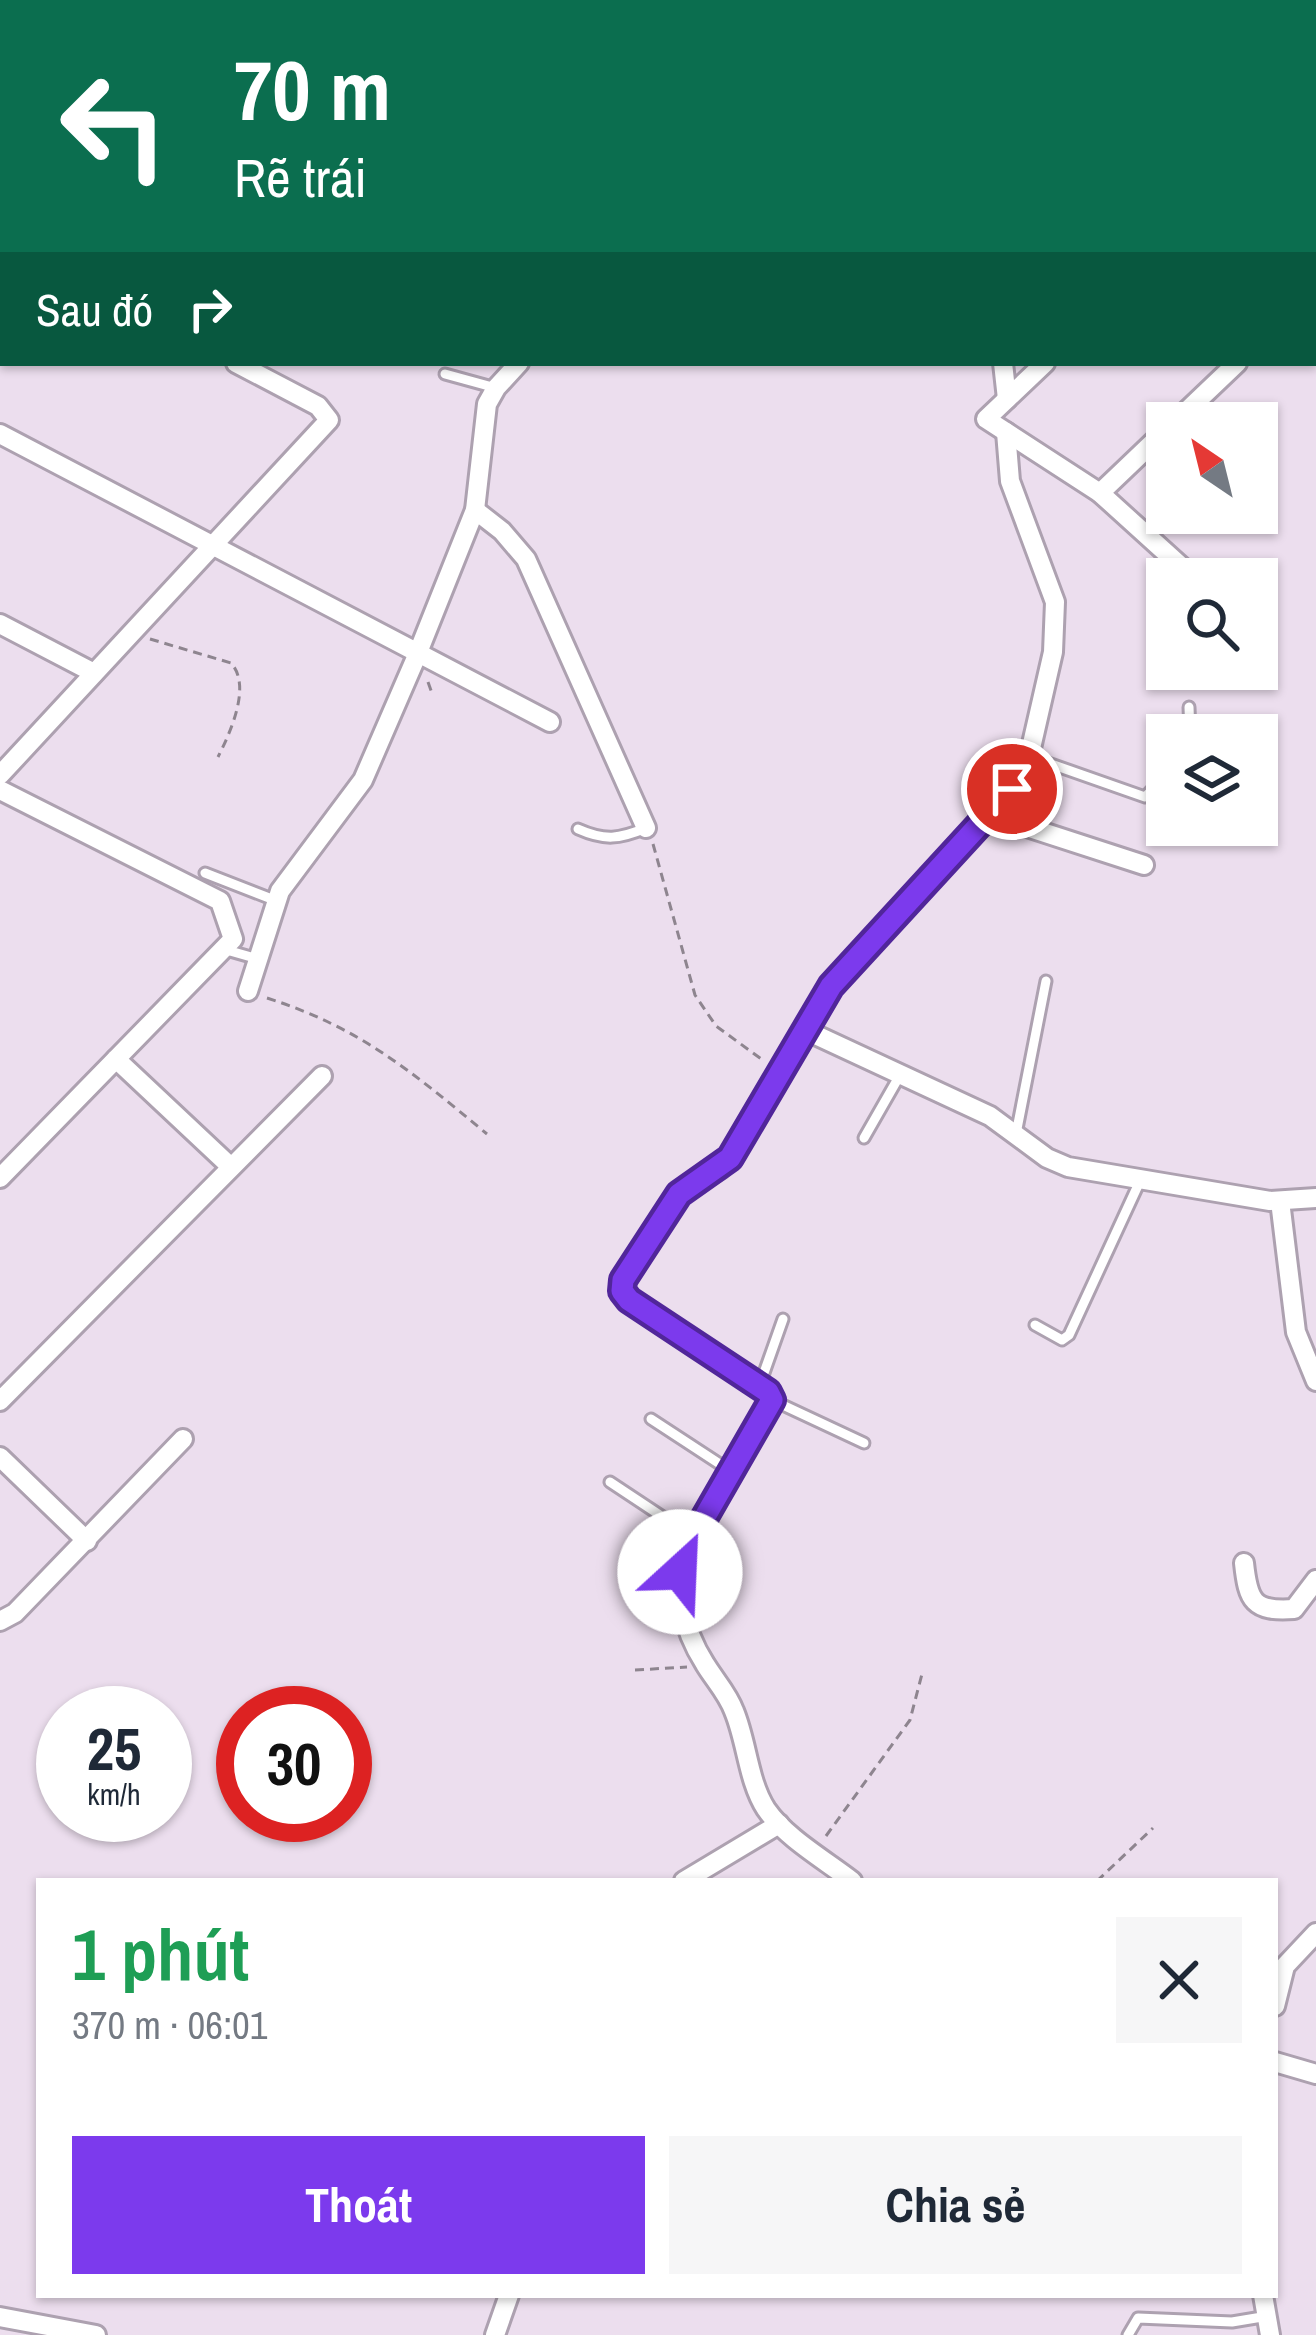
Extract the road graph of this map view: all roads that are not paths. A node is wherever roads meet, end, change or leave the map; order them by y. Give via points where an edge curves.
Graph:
1 (242, 366) edge
2 (515, 366) edge
3 (1003, 366) edge
4 (1042, 366) edge
5 (1234, 366) edge
6 (445, 374) dead end
7 (496, 388) junction
8 (1007, 399) junction
9 (1196, 402) edge
10 (1006, 432) junction
11 (0, 434) edge
12 (1146, 449) edge
13 (1100, 494) junction
14 (475, 510) junction
15 (213, 544) junction
16 (1172, 558) edge
17 (0, 624) edge
18 (418, 653) junction
19 (94, 673) junction
20 (1189, 707) dead end
21 (1189, 714) edge
22 (550, 722) dead end
23 (1030, 757) junction
24 (0, 775) edge
25 (0, 790) edge
26 (1146, 796) edge
27 (990, 815) junction
28 (646, 828) joint
29 (578, 829) dead end
30 (1144, 865) dead end
31 (205, 873) dead end
32 (277, 901) junction
33 (223, 949) junction
34 (260, 960) junction
35 (1046, 981) dead end
36 (248, 991) road end
37 (805, 1030) junction
38 (116, 1059) junction
39 (900, 1074) junction
40 (322, 1076) dead end
41 (1016, 1133) junction
42 (864, 1138) dead end
43 (231, 1168) junction
44 (0, 1178) edge
45 (1141, 1181) junction
46 (1316, 1198) edge
47 (1280, 1201) junction
48 (783, 1319) dead end
49 (1035, 1325) dead end
50 (1316, 1382) edge
51 (766, 1393) junction
52 (0, 1401) edge
53 (651, 1420) dead end
54 (182, 1439) dead end
55 (864, 1442) dead end
56 (0, 1457) edge
57 (732, 1472) junction
58 (610, 1482) dead end
59 (693, 1537) junction
60 (87, 1541) junction
61 (1244, 1563) dead end
62 (1316, 1580) edge
63 (0, 1621) edge
64 (778, 1824) junction
65 (690, 1878) edge
66 (848, 1878) edge
67 (1316, 1933) edge
68 (1278, 1994) edge
69 (1278, 2065) edge
70 (1316, 2074) edge
71 (508, 2298) edge
72 (0, 2317) edge
73 (1270, 2325) edge
74 (96, 2335) edge
75 (495, 2335) edge
76 (1128, 2335) edge

1 - 15 street via 318,406 329,421
2 - 7 street
3 - 8 street
4 - 8 street
5 - 9 street
6 - 7 lane
7 - 14 street via 483,419
8 - 10 street via 986,419
10 - 13 street
10 - 23 street via 1010,481 1055,602
11 - 15 street
12 - 13 street
13 - 16 street
14 - 18 street
14 - 28 street via 526,559
15 - 18 street
15 - 19 street
17 - 19 street
18 - 22 street
18 - 32 street via 363,780
19 - 24 street
20 - 21 lane
23 - 26 lane
23 - 27 street
25 - 33 street via 220,901 233,939
27 - 30 street
27 - 37 street via 848,964
28 - 29 lane via 613,839
31 - 32 lane
32 - 34 street
33 - 34 lane
33 - 38 street
34 - 36 street
35 - 41 lane
37 - 39 street
37 - 51 street via 730,1158 679,1194 623,1280 629,1300
38 - 43 street
38 - 44 street
39 - 41 street
39 - 42 lane
40 - 43 street
41 - 45 street via 1068,1168
43 - 52 street
45 - 47 street
45 - 49 lane via 1070,1336 1062,1340
46 - 47 street
47 - 50 street via 1297,1332
48 - 51 lane
51 - 55 lane
51 - 57 street
53 - 57 lane
54 - 60 street
56 - 60 street
57 - 59 street
58 - 59 lane
59 - 64 street via 680,1572 683,1619 734,1711 758,1791
60 - 63 street
61 - 62 street via 1256,1604 1294,1609
64 - 65 street
64 - 66 street
67 - 68 street via 1285,1966
69 - 70 street
71 - 75 street
72 - 74 street
73 - 76 lane via 1138,2318

